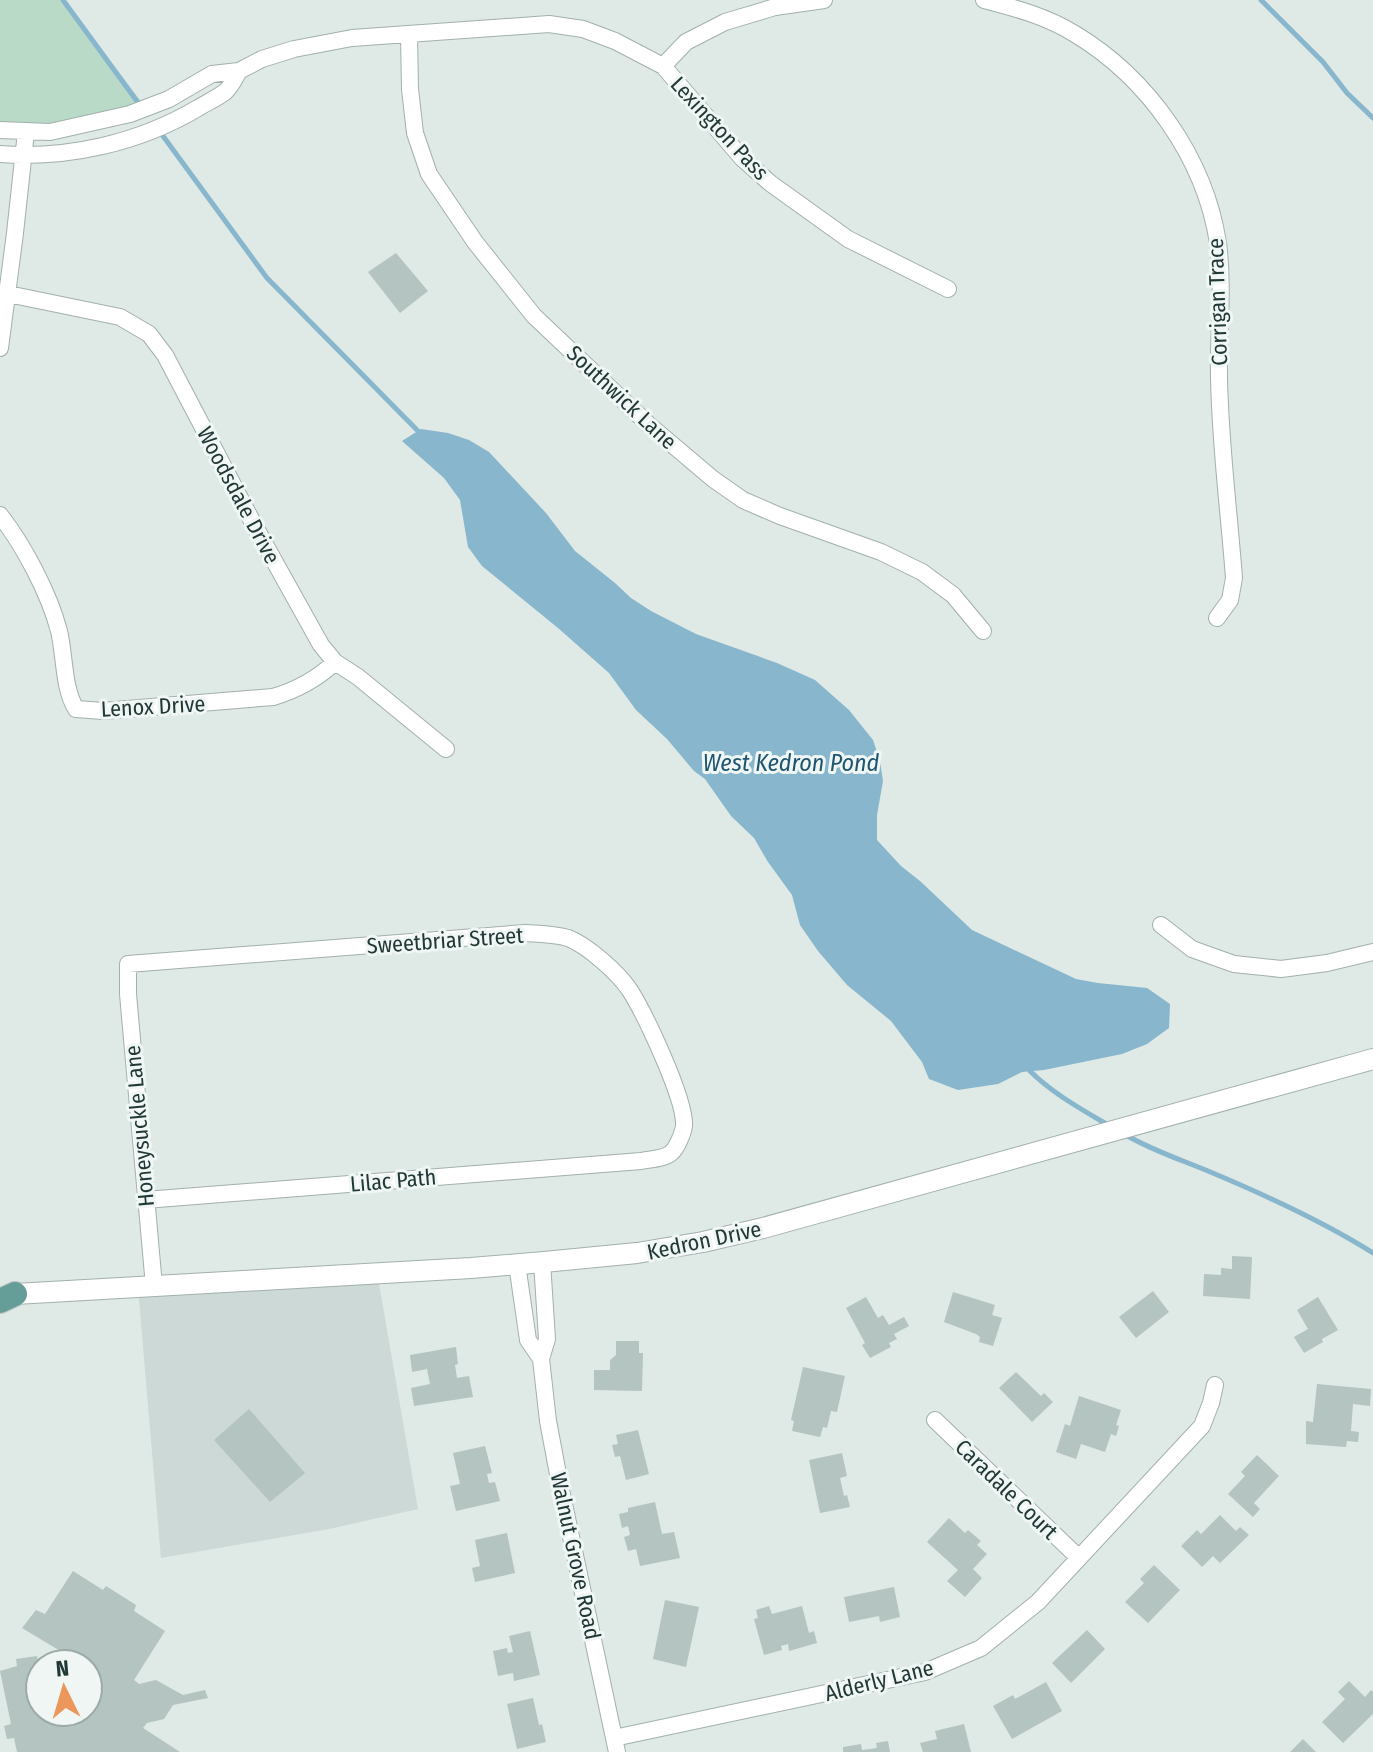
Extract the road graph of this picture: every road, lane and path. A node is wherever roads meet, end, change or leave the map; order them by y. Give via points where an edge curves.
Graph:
1 (824, 0) edge
2 (984, 0) edge
3 (409, 35) junction
4 (663, 66) junction
5 (239, 71) junction
6 (0, 130) edge
7 (26, 132) junction
8 (0, 154) edge
9 (25, 156) junction
10 (948, 289) dead end
11 (8, 294) junction
12 (0, 348) edge
13 (0, 515) edge
14 (1217, 618) dead end
15 (983, 631) dead end
16 (335, 662) junction
17 (446, 749) dead end
18 (1161, 925) dead end
19 (1373, 952) edge
20 (128, 964) joint
21 (1373, 1059) edge
22 (641, 1161) joint
23 (145, 1200) junction
24 (542, 1262) junction
25 (517, 1264) junction
26 (154, 1286) junction
27 (5, 1296) edge
28 (541, 1359) junction
29 (1215, 1385) dead end
30 (935, 1420) dead end
31 (1079, 1558) junction
32 (616, 1745) edge

1 - 4 street via 725,22 686,42
2 - 14 street, Corrigan Trace via 1032,13 1073,32 1108,57 1148,95 1198,172 1213,218 1221,274 1221,424 1234,578 1230,600
3 - 4 street, Lexington Pass via 549,24 583,29
3 - 5 street, Lexington Pass via 294,49
3 - 15 street, Southwick Lane via 415,133 429,174 534,316 713,479 743,500 922,572 953,595
4 - 10 street, Lexington Pass via 770,183 848,239
5 - 7 street, Lexington Pass via 212,74 130,114 50,132
5 - 9 street, Lexington Pass via 226,91 174,122 98,148
6 - 7 street, Lexington Pass
7 - 9 street
8 - 9 street, Lexington Pass
9 - 11 street
11 - 12 street
11 - 16 street, Woodsdale Drive via 120,317 149,334 306,621
13 - 16 street, Lenox Drive via 51,606 69,698 76,709 273,697 319,677
16 - 17 street, Woodsdale Drive
18 - 19 street via 1192,949 1234,964 1281,969
20 - 22 street, Sweetbriar Street via 525,933 568,938 595,955 628,988 682,1108 684,1126 672,1153
20 - 23 street, Honeysuckle Lane
21 - 24 street, Kedron Drive via 763,1228 637,1253
22 - 23 street, Lilac Path
23 - 26 street, Honeysuckle Lane
24 - 25 street, Kedron Drive
24 - 28 street, Walnut Grove Road via 547,1339
25 - 26 street, Kedron Drive
25 - 28 street, Walnut Grove Road via 528,1340
26 - 27 street, Kedron Drive
28 - 32 street, Walnut Grove Road via 561,1490
29 - 31 street, Alderly Lane via 1202,1426
30 - 31 street, Caradale Court
31 - 32 street, Alderly Lane via 1038,1602 981,1648 925,1672

